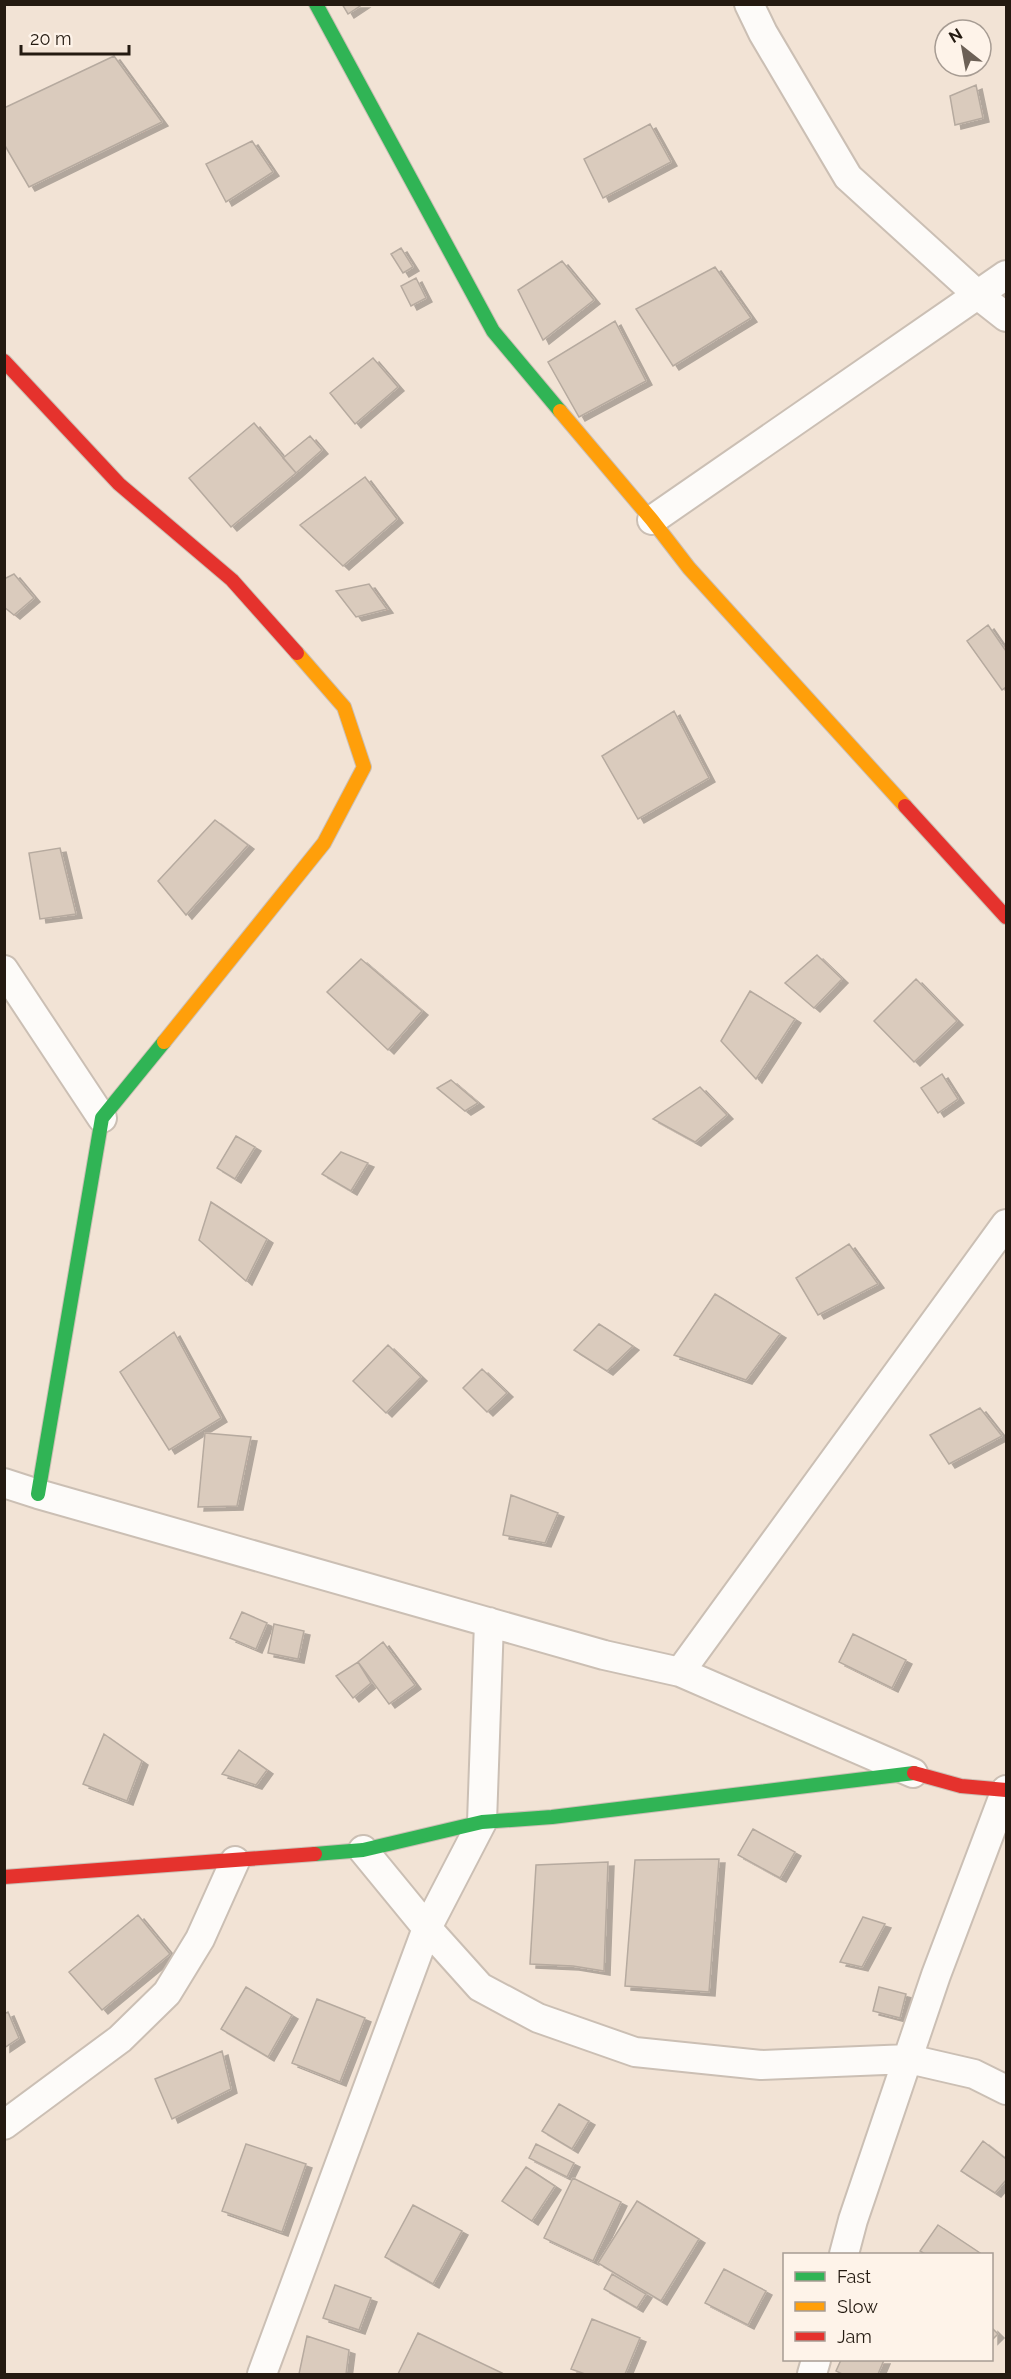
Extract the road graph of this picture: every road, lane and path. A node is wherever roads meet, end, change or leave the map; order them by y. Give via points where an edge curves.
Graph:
1 (316, 4) edge
2 (749, 4) edge
3 (1006, 275) edge
4 (978, 295) junction
5 (1006, 317) edge
6 (4, 361) edge
7 (652, 520) junction
8 (1006, 917) edge
9 (4, 970) edge
10 (102, 1118) junction
11 (1006, 1224) edge
12 (4, 1483) edge
13 (38, 1494) junction
14 (489, 1622) junction
15 (680, 1672) junction
16 (913, 1773) junction
17 (1006, 1790) edge
18 (482, 1822) junction
19 (363, 1850) junction
20 (235, 1861) junction
21 (4, 1877) edge
22 (427, 1928) junction
23 (909, 2059) junction
24 (1006, 2090) edge
25 (4, 2125) edge
26 (844, 2253) edge
27 (262, 2374) edge

1 - 7 street via 493,331
2 - 4 street via 848,177
3 - 4 street
4 - 5 street
4 - 7 street
6 - 10 street via 119,484 232,580 344,707 364,767 324,843
7 - 8 street via 689,568
9 - 10 street
10 - 13 street
11 - 15 street
12 - 13 street
13 - 14 street
14 - 15 street
14 - 18 street
15 - 16 street
16 - 17 street via 961,1786
16 - 18 street
17 - 23 street via 936,1975
18 - 19 street
18 - 22 street
19 - 20 street
19 - 22 street
20 - 21 street
20 - 25 street via 200,1938 167,1993 120,2038
22 - 23 street via 480,1987 538,2018 635,2052 761,2065
22 - 27 street
23 - 24 street via 974,2074
23 - 26 street

